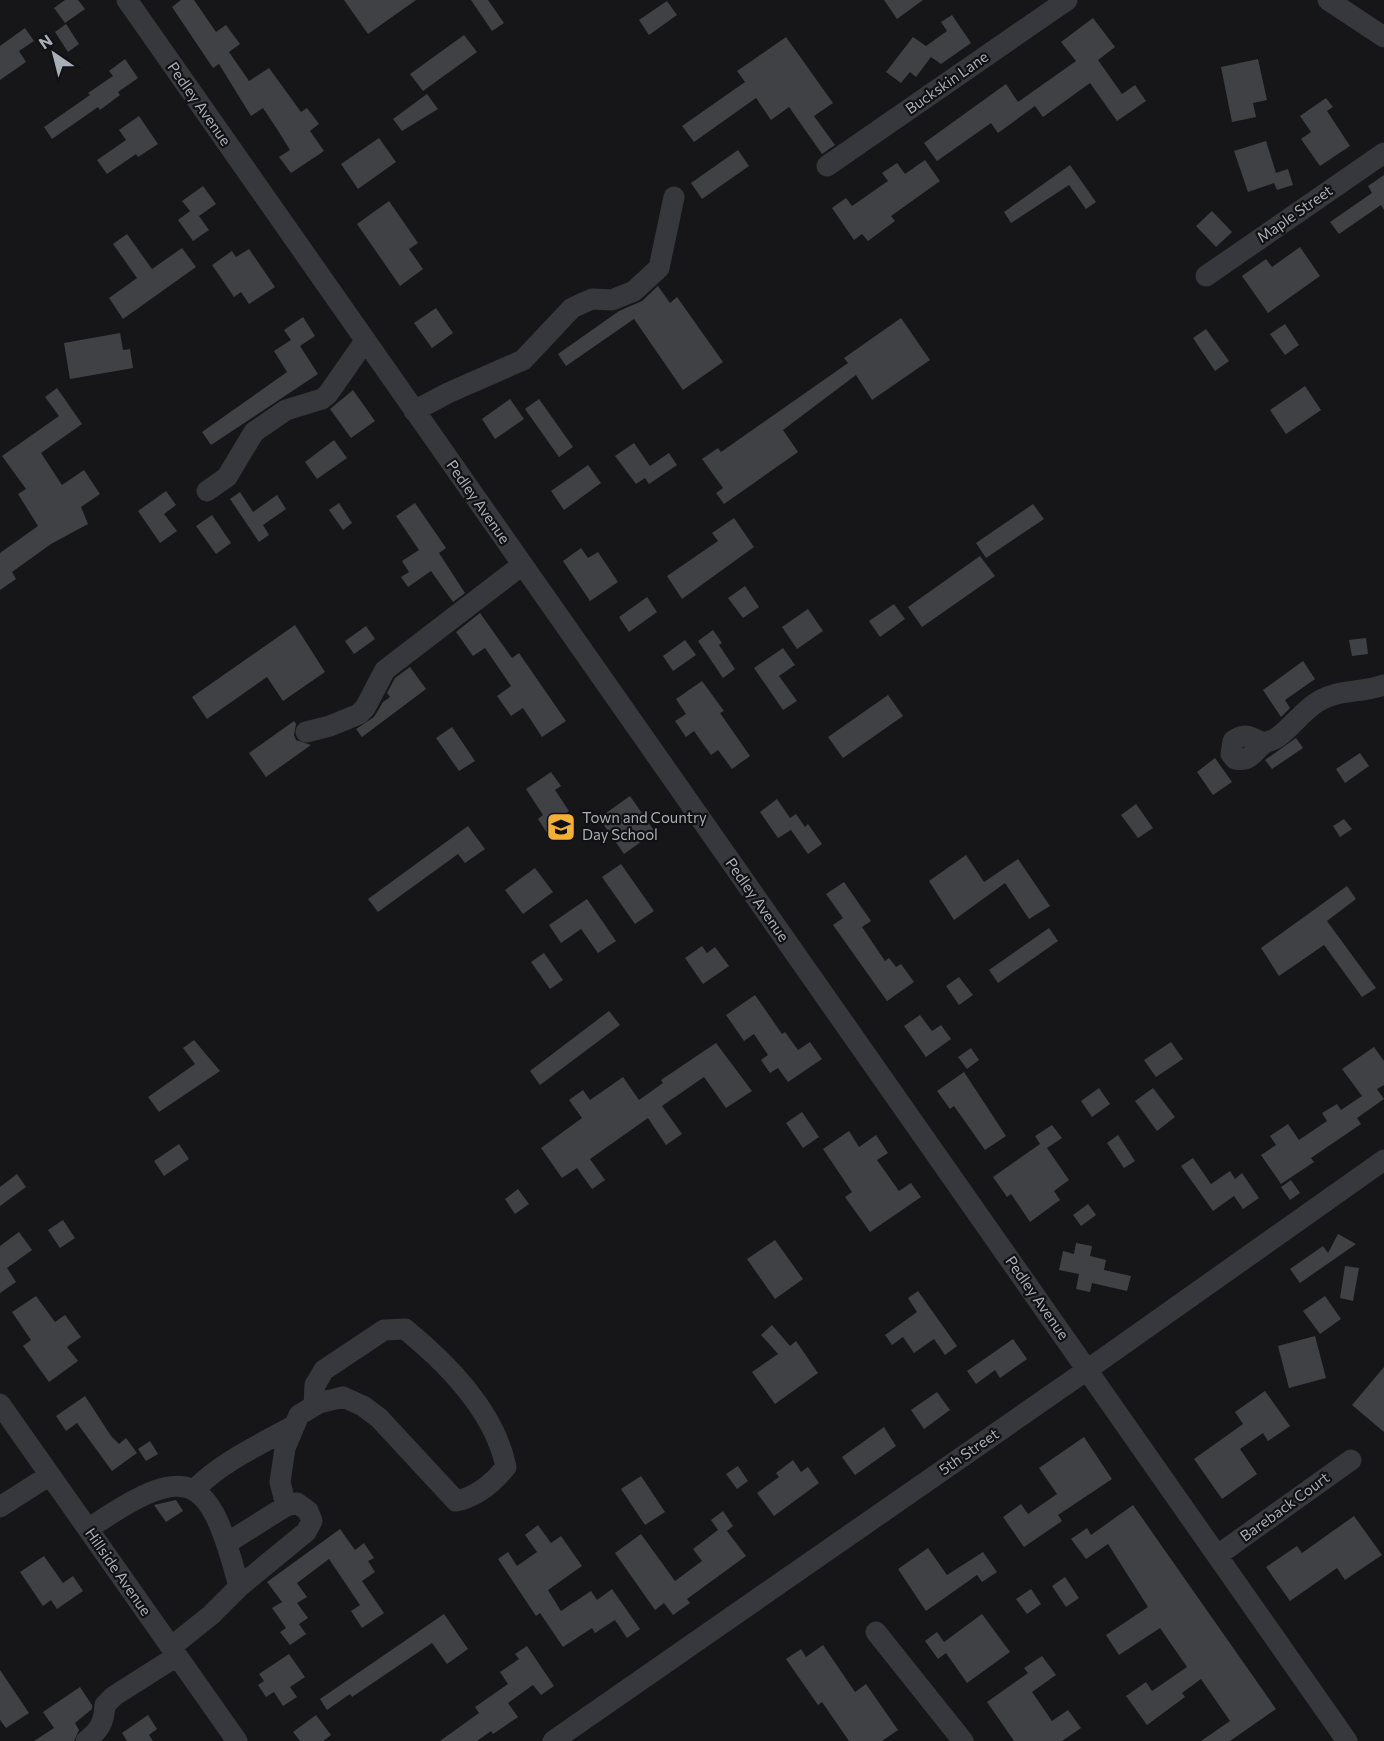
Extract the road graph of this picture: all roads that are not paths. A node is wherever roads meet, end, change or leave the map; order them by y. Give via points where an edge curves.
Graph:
1 (126, 0) edge
2 (1067, 0) edge
3 (1328, 0) edge
4 (1384, 37) edge
5 (1384, 153) edge
6 (827, 166) dead end
7 (674, 197) dead end
8 (1206, 276) dead end
9 (366, 341) junction
10 (414, 411) junction
11 (207, 491) dead end
12 (522, 565) junction
13 (1384, 685) edge
14 (306, 732) dead end
15 (1263, 744) dead end
16 (1384, 1160) edge
17 (1088, 1370) junction
18 (0, 1404) edge
19 (314, 1406) junction
20 (295, 1425) junction
21 (1352, 1460) dead end
22 (50, 1475) junction
23 (195, 1489) junction
24 (286, 1506) junction
25 (0, 1507) edge
26 (88, 1529) junction
27 (227, 1543) junction
28 (1218, 1555) junction
29 (239, 1587) junction
30 (876, 1632) dead end
31 (174, 1651) junction
32 (86, 1741) edge
33 (237, 1741) edge
34 (553, 1741) edge
35 (963, 1741) edge
36 (1347, 1741) edge

1 - 9 street, Pedley Avenue
2 - 6 street, Buckskin Lane
3 - 4 street
5 - 8 street, Maple Street
7 - 10 street via 659,267 634,291 612,300 592,299 572,308 523,360
9 - 10 street, Pedley Avenue
9 - 11 street via 328,394 286,410 254,432 227,477
10 - 12 street, Pedley Avenue
12 - 14 street via 385,669 359,714
12 - 17 street, Pedley Avenue
13 - 15 street via 1326,697 1277,738
16 - 17 street, 5th Street
17 - 28 street, Pedley Avenue
17 - 34 street, 5th Street
18 - 22 street, Hillside Avenue
19 - 19 street via 343,1397 363,1406 379,1418 456,1501 467,1499 494,1482 506,1467 502,1448 482,1412 432,1350 405,1329 384,1330 324,1370 315,1385
19 - 20 street via 299,1415
20 - 23 street via 244,1453
20 - 24 street via 285,1448 280,1482
21 - 28 street, Bareback Court
22 - 25 street
22 - 26 street, Hillside Avenue
23 - 26 street via 166,1486 152,1491
23 - 27 street via 214,1510
24 - 27 street
24 - 29 street via 297,1503 308,1511 312,1521 306,1532
26 - 31 street, Hillside Avenue
27 - 29 street
28 - 36 street, Pedley Avenue
29 - 31 street
30 - 35 street
31 - 32 street via 105,1705 100,1730
31 - 33 street, Hillside Avenue

